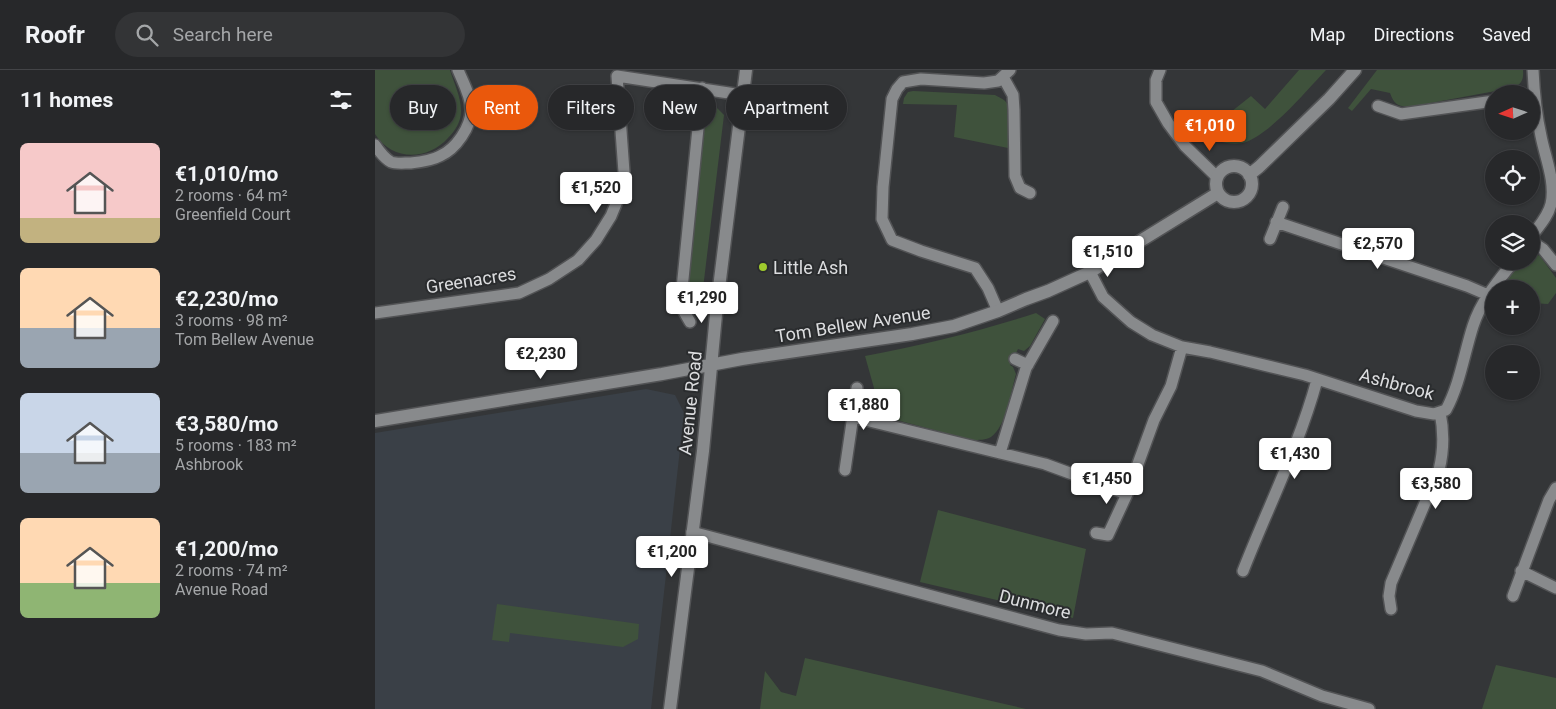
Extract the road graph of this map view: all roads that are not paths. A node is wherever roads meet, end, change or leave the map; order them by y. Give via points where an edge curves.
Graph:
1 (458, 70) edge
2 (746, 70) edge
3 (1161, 70) edge
4 (1355, 70) edge
5 (1533, 70) edge
6 (617, 73) edge
7 (1006, 73) edge
8 (685, 85) edge
9 (744, 85) edge
10 (1533, 85) edge
11 (1485, 102) edge
12 (1378, 106) dead end
13 (698, 130) edge
14 (738, 130) edge
15 (1540, 131) edge
16 (375, 145) edge
17 (1249, 175) junction
18 (1217, 177) junction
19 (1030, 193) dead end
20 (1218, 193) junction
21 (1283, 207) dead end
22 (1276, 222) junction
23 (1540, 225) edge
24 (1270, 239) dead end
25 (1540, 246) edge
26 (1556, 264) edge
27 (1507, 270) edge
28 (1090, 272) junction
29 (1499, 280) edge
30 (1485, 294) edge
31 (1485, 301) edge
32 (998, 311) junction
33 (375, 313) edge
34 (1053, 320) dead end
35 (690, 322) dead end
36 (1182, 347) junction
37 (1015, 359) dead end
38 (712, 364) junction
39 (1028, 365) junction
40 (1317, 380) junction
41 (857, 388) dead end
42 (1440, 412) junction
43 (853, 417) junction
44 (375, 421) edge
45 (1000, 453) junction
46 (845, 470) dead end
47 (1556, 488) edge
48 (1127, 494) junction
49 (692, 532) junction
50 (1096, 533) dead end
51 (1243, 571) dead end
52 (1521, 571) junction
53 (1556, 588) edge
54 (1513, 596) dead end
55 (1391, 609) dead end
56 (670, 709) edge
57 (1369, 709) edge

1 - 16 street via 471,110 467,127 452,148 431,160 401,163 391,162
2 - 9 street, Avenue Road
3 - 18 street via 1156,80 1156,102 1185,146
4 - 17 street via 1329,100
5 - 10 street
6 - 8 street, Greenacres
6 - 33 street, Greenacres via 624,172 620,194 596,240 578,260 549,279 519,292
7 - 19 street via 1015,110 1015,176 1020,188
7 - 32 street via 998,81 984,83 903,82 892,99 883,187 882,219 892,240 975,268
11 - 12 street via 1401,114
13 - 35 street via 681,299
14 - 38 street, Avenue Road
15 - 23 street via 1551,181 1552,202
17 - 18 street via 1235,166 1225,169
17 - 20 street via 1251,185 1244,198 1228,201
18 - 20 street
20 - 28 street, Tom Bellew Avenue
21 - 22 street
22 - 24 street
22 - 30 street
25 - 26 street
27 - 29 street
28 - 32 street, Tom Bellew Avenue
28 - 36 street, Ashbrook via 1103,297 1131,322
31 - 42 street via 1474,324 1455,394 1446,410
32 - 38 street, Tom Bellew Avenue via 954,326 912,334
34 - 39 street
36 - 40 street, Ashbrook
36 - 48 street via 1171,386 1154,420
37 - 39 street
38 - 44 street, Tom Bellew Avenue
38 - 49 street, Avenue Road
39 - 45 street
40 - 42 street, Ashbrook via 1416,410
40 - 51 street via 1287,465
41 - 43 street
42 - 55 street, Ashbrook via 1443,454 1391,583
43 - 45 street
43 - 46 street
45 - 48 street via 1045,464
47 - 52 street
48 - 50 street via 1108,535
49 - 56 street, Avenue Road
49 - 57 street, Dunmore via 1059,630 1112,633 1262,671 1322,696
52 - 53 street
52 - 54 street

